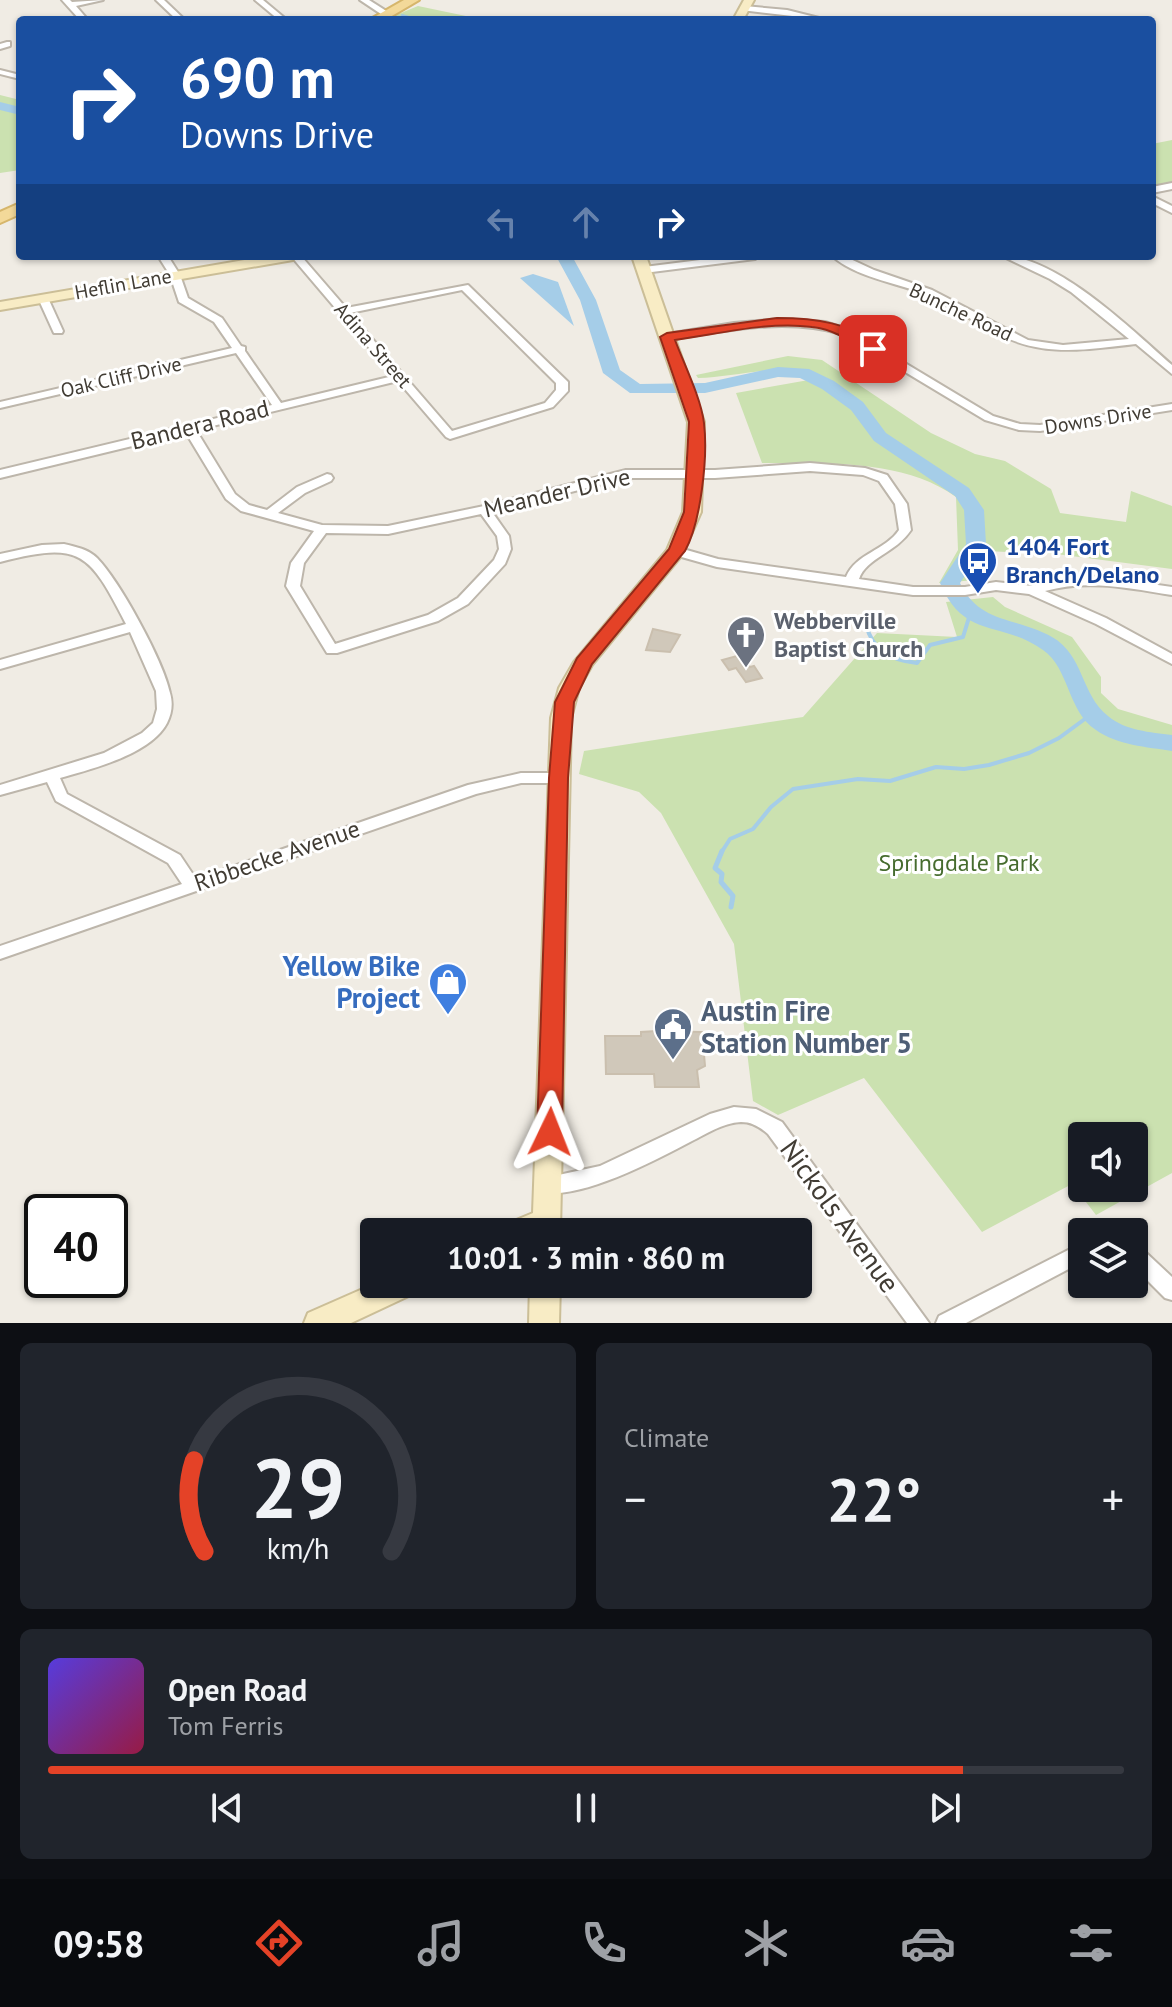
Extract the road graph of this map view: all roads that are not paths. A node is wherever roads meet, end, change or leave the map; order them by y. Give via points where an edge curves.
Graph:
1 (99, 0) edge
2 (160, 0) edge
3 (259, 0) edge
4 (364, 0) edge
5 (413, 0) edge
6 (68, 2) edge
7 (747, 4) edge
8 (177, 16) edge
9 (278, 16) edge
10 (380, 16) edge
11 (383, 16) edge
12 (805, 16) edge
13 (166, 260) edge
14 (269, 260) edge
15 (298, 260) edge
16 (690, 260) edge
17 (843, 260) edge
18 (1016, 260) edge
19 (641, 263) edge
20 (175, 275) junction
21 (43, 298) junction
22 (0, 306) edge
23 (344, 311) junction
24 (58, 331) dead end
25 (667, 337) junction
26 (1137, 341) junction
27 (241, 349) junction
28 (1172, 371) edge
29 (401, 377) junction
30 (0, 405) edge
31 (278, 406) junction
32 (1172, 407) edge
33 (188, 427) junction
34 (0, 474) edge
35 (696, 474) junction
36 (327, 478) dead end
37 (484, 510) junction
38 (268, 515) junction
39 (322, 529) junction
40 (676, 551) junction
41 (0, 558) edge
42 (851, 582) junction
43 (1032, 590) junction
44 (1172, 591) edge
45 (134, 626) junction
46 (1172, 660) edge
47 (0, 665) edge
48 (51, 774) junction
49 (558, 778) junction
50 (0, 790) edge
51 (192, 885) junction
52 (0, 953) edge
53 (547, 1185) junction
54 (546, 1218) edge
55 (1068, 1259) edge
56 (1148, 1268) edge
57 (1172, 1291) edge
58 (374, 1298) edge
59 (545, 1298) edge
60 (319, 1323) edge
61 (544, 1323) edge
62 (919, 1323) edge
63 (946, 1323) edge

1 - 6 street
2 - 8 street
3 - 9 street
4 - 10 street
5 - 11 main road
7 - 12 street
13 - 20 street
14 - 20 street, Heflin Lane
15 - 23 street, Adina Street
16 - 19 street
17 - 26 street, Bunche Road via 861,271 930,293 1009,336 1039,346
18 - 26 street via 1068,284
19 - 25 street
20 - 21 street, Heflin Lane
20 - 27 street via 183,300 218,320
21 - 22 street, Heflin Lane
21 - 24 street
23 - 29 street, Adina Street
23 - 29 street, Adina Street via 464,287 562,382 562,391 549,405 450,435
25 - 32 street, Downs Drive via 777,322 824,325 846,332 982,414 1019,427
25 - 35 street via 696,422
26 - 28 street
27 - 30 street, Oak Cliff Drive
27 - 31 street
29 - 31 street, Bandera Road
31 - 33 street, Bandera Road
33 - 34 street, Bandera Road
33 - 38 street, Meander Drive via 230,496 245,508
35 - 37 street, Meander Drive via 613,476
35 - 40 street via 689,525
35 - 42 street, Meander Drive via 823,468 883,478 901,504 905,530 897,541 859,564
36 - 38 street
37 - 39 street, Meander Drive via 388,530
37 - 39 street via 503,536 505,549 463,601 433,618 332,650 291,576
38 - 39 street, Meander Drive
40 - 42 street via 717,563
40 - 49 street via 575,675 561,718
41 - 45 street via 29,550 68,549 95,561
42 - 43 street via 927,592
43 - 44 street via 1090,578
43 - 46 street
45 - 47 street
45 - 48 street via 163,691 165,708 157,727 111,756
48 - 50 street
48 - 51 street via 61,797 174,859
49 - 51 street, Ribbecke Avenue via 490,784
49 - 53 street
51 - 52 street, Ribbecke Avenue
53 - 54 street
53 - 62 street, Nickols Avenue via 588,1179 724,1117 756,1116 775,1128
55 - 63 street
56 - 57 street
58 - 60 street
59 - 61 street

